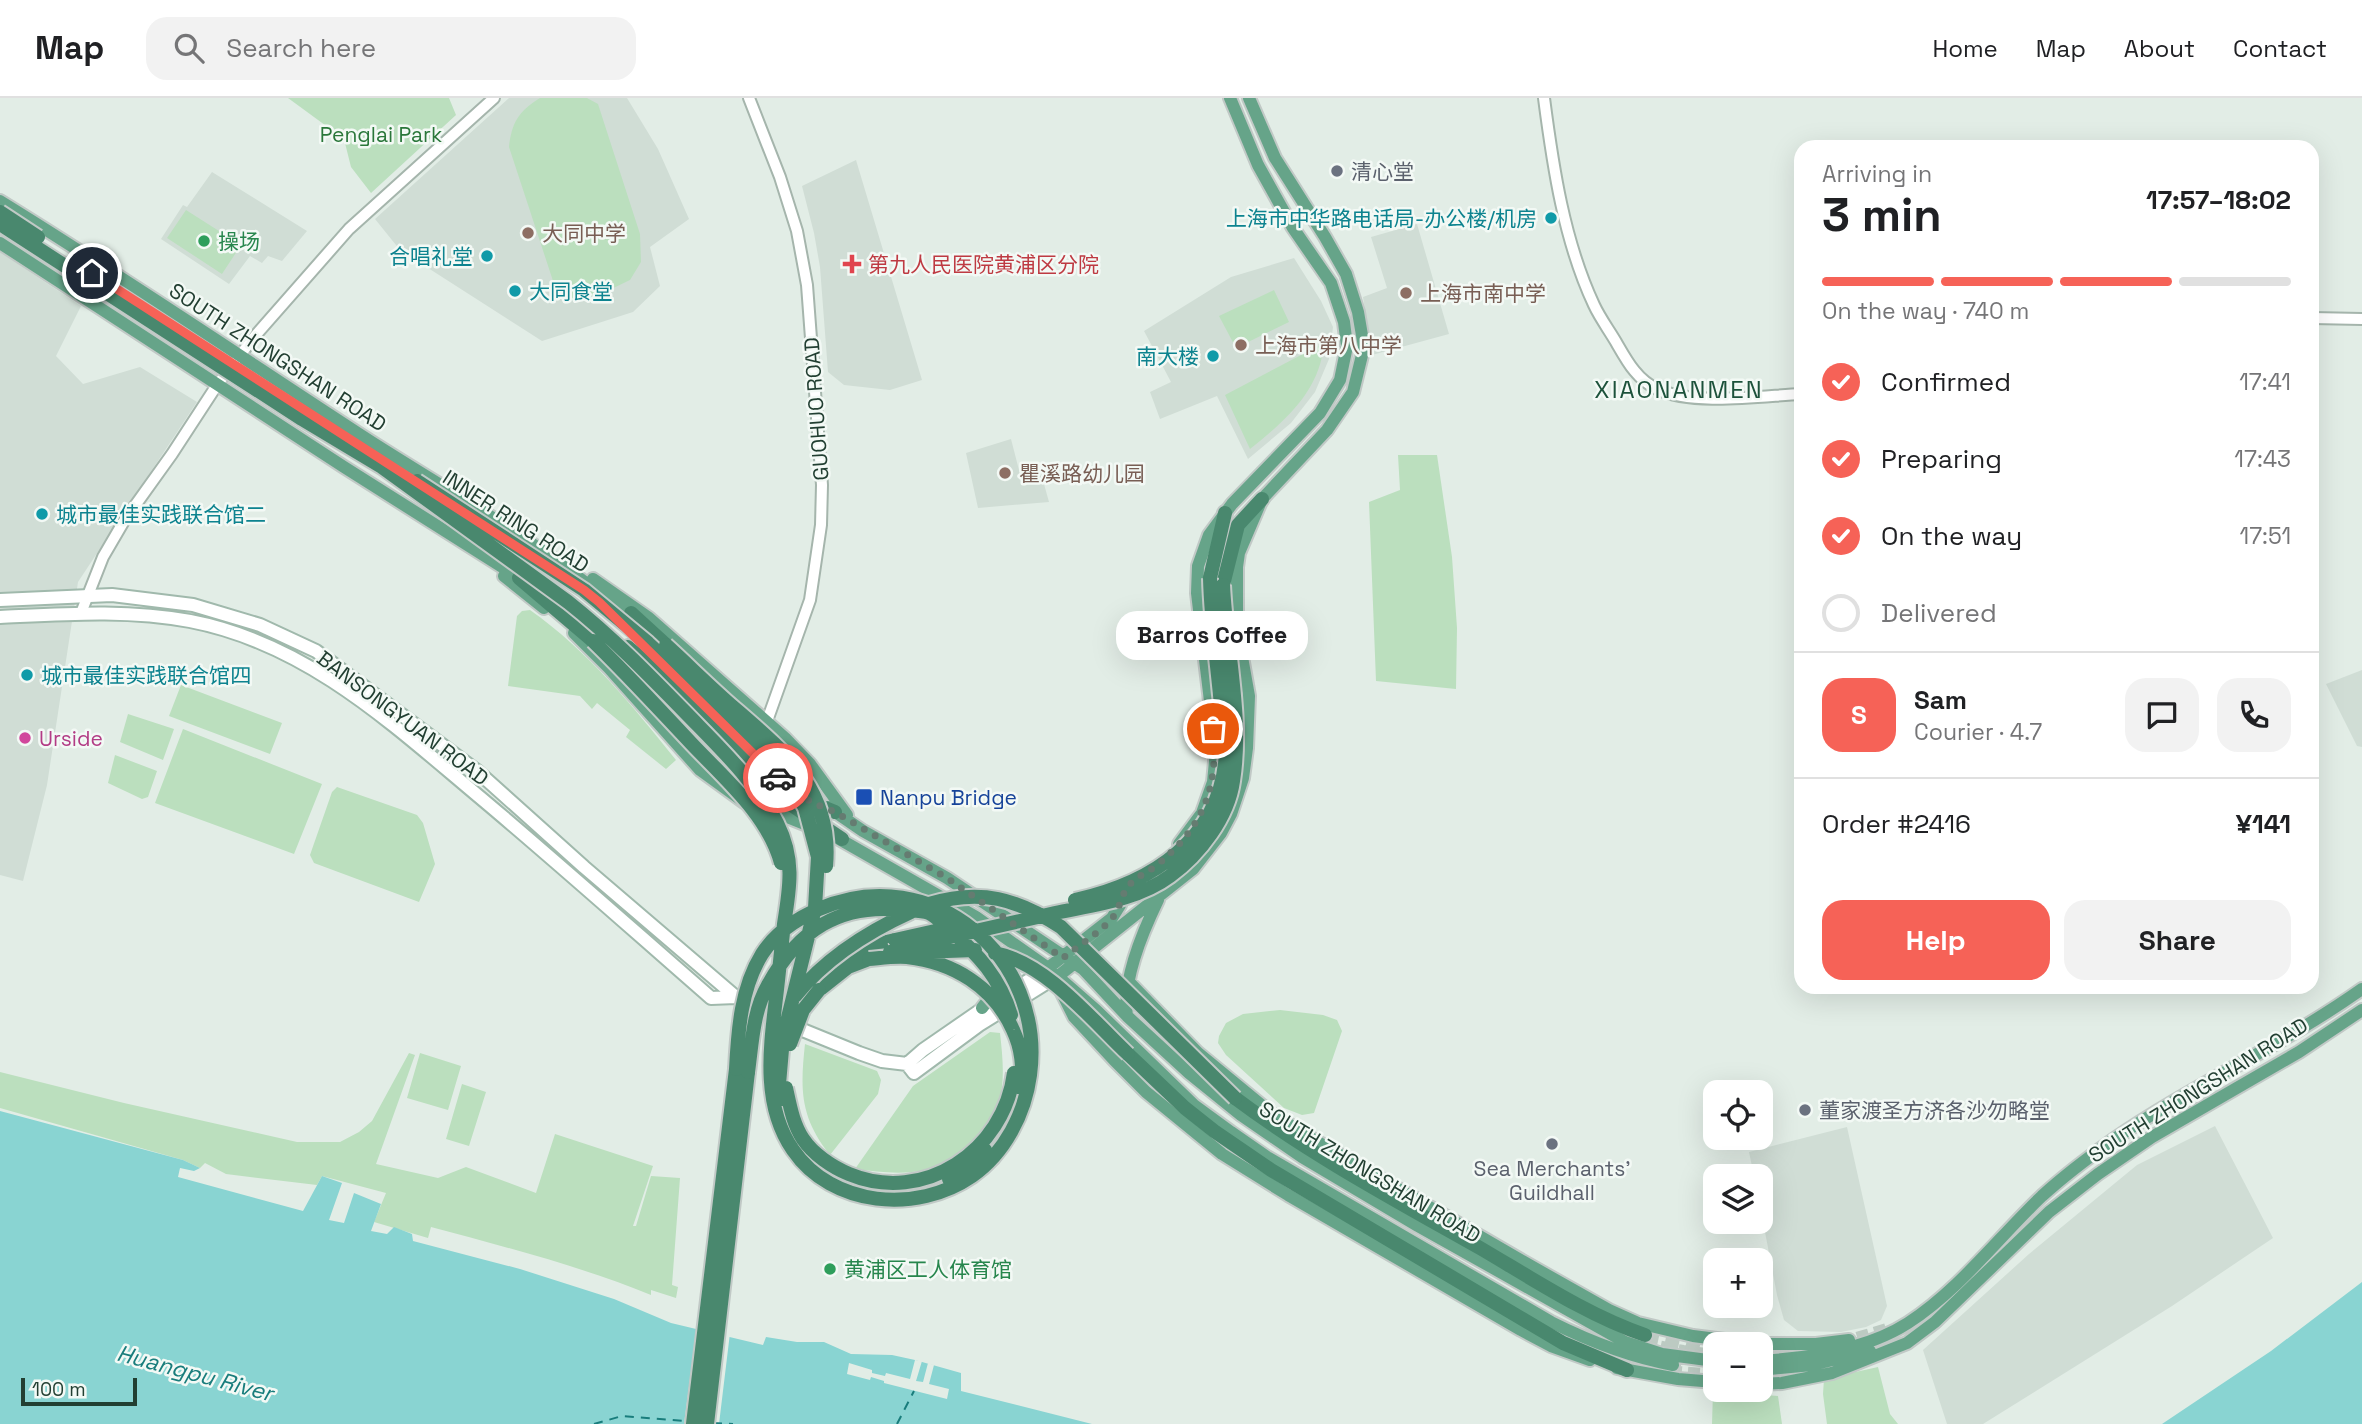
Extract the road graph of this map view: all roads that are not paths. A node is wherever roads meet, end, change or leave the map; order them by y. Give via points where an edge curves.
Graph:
1 (494, 98) edge
2 (749, 98) edge
3 (1230, 98) edge
4 (1249, 98) edge
5 (1544, 98) edge
6 (0, 201) edge
7 (0, 212) edge
8 (0, 224) edge
9 (0, 243) edge
10 (2319, 318) edge
11 (2362, 319) edge
12 (240, 355) junction
13 (217, 384) junction
14 (1794, 394) edge
15 (1262, 499) junction
16 (1225, 513) junction
17 (536, 546) junction
18 (470, 547) junction
19 (519, 578) junction
20 (1217, 581) junction
21 (588, 583) junction
22 (87, 596) junction
23 (0, 600) edge
24 (599, 602) junction
25 (81, 613) junction
26 (631, 613) joint
27 (0, 617) edge
28 (590, 619) junction
29 (767, 721) junction
30 (724, 766) junction
31 (775, 784) junction
32 (759, 809) junction
33 (835, 812) junction
34 (788, 817) junction
35 (863, 831) junction
36 (842, 839) junction
37 (1159, 897) junction
38 (816, 908) junction
39 (785, 920) junction
40 (995, 931) junction
41 (869, 959) junction
42 (1019, 960) junction
43 (1069, 961) junction
44 (827, 964) junction
45 (1052, 973) junction
46 (1129, 982) junction
47 (2362, 989) edge
48 (736, 997) junction
49 (982, 1008) junction
50 (2362, 1010) edge
51 (1127, 1016) junction
52 (770, 1053) junction
53 (910, 1068) junction
54 (1526, 1308) junction
55 (1935, 1322) junction
56 (1907, 1324) junction
57 (1601, 1328) junction
58 (1642, 1334) junction
59 (1703, 1337) edge
60 (1773, 1344) edge
61 (1703, 1360) edge
62 (1773, 1361) edge
63 (1622, 1365) junction
64 (1703, 1368) edge
65 (1773, 1369) edge
66 (1703, 1381) edge
67 (1773, 1383) edge
68 (693, 1424) edge
69 (707, 1424) edge

1 - 12 street via 349,229
2 - 29 street, GUOHUO ROAD via 797,231 811,333 822,485 810,600
3 - 16 main road via 1258,165 1293,229 1331,283 1347,346 1340,380 1320,413
4 - 15 main road via 1275,158 1346,274 1364,347 1353,391 1327,430
5 - 14 street via 1558,189 1578,261 1595,305 1640,378 1659,390 1699,398
6 - 12 main road, SOUTH ZHONGSHAN ROAD
7 - 24 highway, INNER RING ROAD, bridge
8 - 28 highway, INNER RING ROAD, bridge via 382,467
9 - 13 main road, SOUTH ZHONGSHAN ROAD
10 - 11 street
12 - 13 street
12 - 17 main road, SOUTH ZHONGSHAN ROAD
13 - 18 main road, SOUTH ZHONGSHAN ROAD
13 - 22 street via 103,557
15 - 20 highway via 1238,525
15 - 37 main road via 1237,567 1237,629 1249,696 1243,778 1221,833 1193,869
16 - 20 highway
16 - 43 main road via 1209,535 1198,566 1197,593 1216,751 1213,782 1202,813 1177,846 1131,883 1112,918
17 - 21 main road, SOUTH ZHONGSHAN ROAD
17 - 29 main road, SOUTH ZHONGSHAN ROAD via 550,550 632,605
18 - 19 main road, SOUTH ZHONGSHAN ROAD
18 - 32 main road, SOUTH ZHONGSHAN ROAD via 577,636 700,770
19 - 30 main road, SOUTH ZHONGSHAN ROAD via 563,607 604,643
19 - 39 highway, bridge via 593,641 765,827 782,867
20 - 41 highway, bridge via 1234,709 1233,783 1220,821 1190,858 1169,877 1128,897
20 - 44 highway, bridge via 1211,615 1226,752 1219,793 1201,827 1178,853 1126,886 882,943
21 - 26 main road
21 - 33 main road, SOUTH ZHONGSHAN ROAD
22 - 23 main road, BANSONGYUAN ROAD
22 - 25 street
22 - 48 main road, BANSONGYUAN ROAD via 193,605 260,625 316,651 478,771
24 - 31 highway, bridge
24 - 38 highway, INNER RING ROAD, bridge via 777,764 805,808 818,857
25 - 27 main road, BANSONGYUAN ROAD
25 - 48 main road, BANSONGYUAN ROAD via 191,621 276,648 315,668 459,779 711,998
26 - 38 highway, bridge via 791,759 805,779 818,802 827,854
28 - 31 highway, bridge via 657,672
28 - 39 highway, INNER RING ROAD, bridge via 657,683 757,793 782,834 791,870
29 - 35 main road, SOUTH ZHONGSHAN ROAD via 810,764
30 - 32 main road
30 - 34 main road, SOUTH ZHONGSHAN ROAD via 756,797
31 - 33 highway
31 - 36 highway via 798,811
32 - 34 main road, SOUTH ZHONGSHAN ROAD
33 - 35 main road, SOUTH ZHONGSHAN ROAD
34 - 36 main road, SOUTH ZHONGSHAN ROAD
35 - 43 main road, SOUTH ZHONGSHAN ROAD via 947,878
36 - 40 main road, SOUTH ZHONGSHAN ROAD
37 - 43 main road
37 - 46 main road
38 - 41 highway, INNER RING ROAD, bridge via 783,1038 779,1084 785,1117 800,1147 817,1166 848,1184 876,1191 925,1188 975,1161 996,1139 1022,1079 1020,1044 1005,1011 972,979 905,957
39 - 52 highway, bridge
40 - 42 main road via 1006,950
40 - 45 main road, SOUTH ZHONGSHAN ROAD
41 - 63 highway, bridge via 979,950 1013,956 1041,973 1222,1137 1533,1325
41 - 69 highway, bridge via 848,967 819,990 791,1036 785,1085 803,1139 841,1171 881,1184 907,1184 938,1175 960,1161 988,1135 1003,1113 1016,1052 1006,997 974,950 930,913 886,908 836,915 790,952 767,986 756,1015
42 - 45 main road
42 - 49 main road
43 - 45 main road
43 - 51 main road, SOUTH ZHONGSHAN ROAD
44 - 52 highway, bridge via 795,996
44 - 58 highway, bridge via 893,920 939,901 982,896 1023,905 1061,927 1235,1098 1273,1126 1583,1306
45 - 49 main road
45 - 53 main road
45 - 54 main road, SOUTH ZHONGSHAN ROAD via 1194,1105 1231,1132
45 - 63 main road via 1074,1017 1114,1060 1167,1110 1237,1164 1551,1346 1594,1362
46 - 51 main road
46 - 58 main road, SOUTH ZHONGSHAN ROAD via 1198,1053 1271,1112
47 - 56 main road, SOUTH ZHONGSHAN ROAD via 2109,1143 2043,1195 1982,1259
48 - 53 main road, BANSONGYUAN ROAD via 805,1031
49 - 53 main road via 923,1050
50 - 55 main road, SOUTH ZHONGSHAN ROAD via 2098,1174 2049,1212
51 - 57 main road, SOUTH ZHONGSHAN ROAD via 1241,1115 1302,1157
52 - 68 highway, bridge via 770,1080 782,1131 806,1166 847,1193 900,1200 946,1189 973,1175 992,1157 1020,1115 1032,1062 1025,1007 1006,964 959,918 916,900 865,897 834,903 781,931 749,980 738,1029
54 - 63 main road
54 - 64 main road, SOUTH ZHONGSHAN ROAD via 1588,1341 1625,1354
55 - 65 main road, SOUTH ZHONGSHAN ROAD via 1878,1349 1812,1365
55 - 67 main road, SOUTH ZHONGSHAN ROAD via 1907,1343 1844,1368 1813,1378
56 - 60 main road, SOUTH ZHONGSHAN ROAD via 1857,1338
56 - 62 main road, SOUTH ZHONGSHAN ROAD via 1854,1346
57 - 58 main road, SOUTH ZHONGSHAN ROAD
57 - 61 main road, SOUTH ZHONGSHAN ROAD via 1647,1351
58 - 59 main road, SOUTH ZHONGSHAN ROAD
63 - 66 main road

